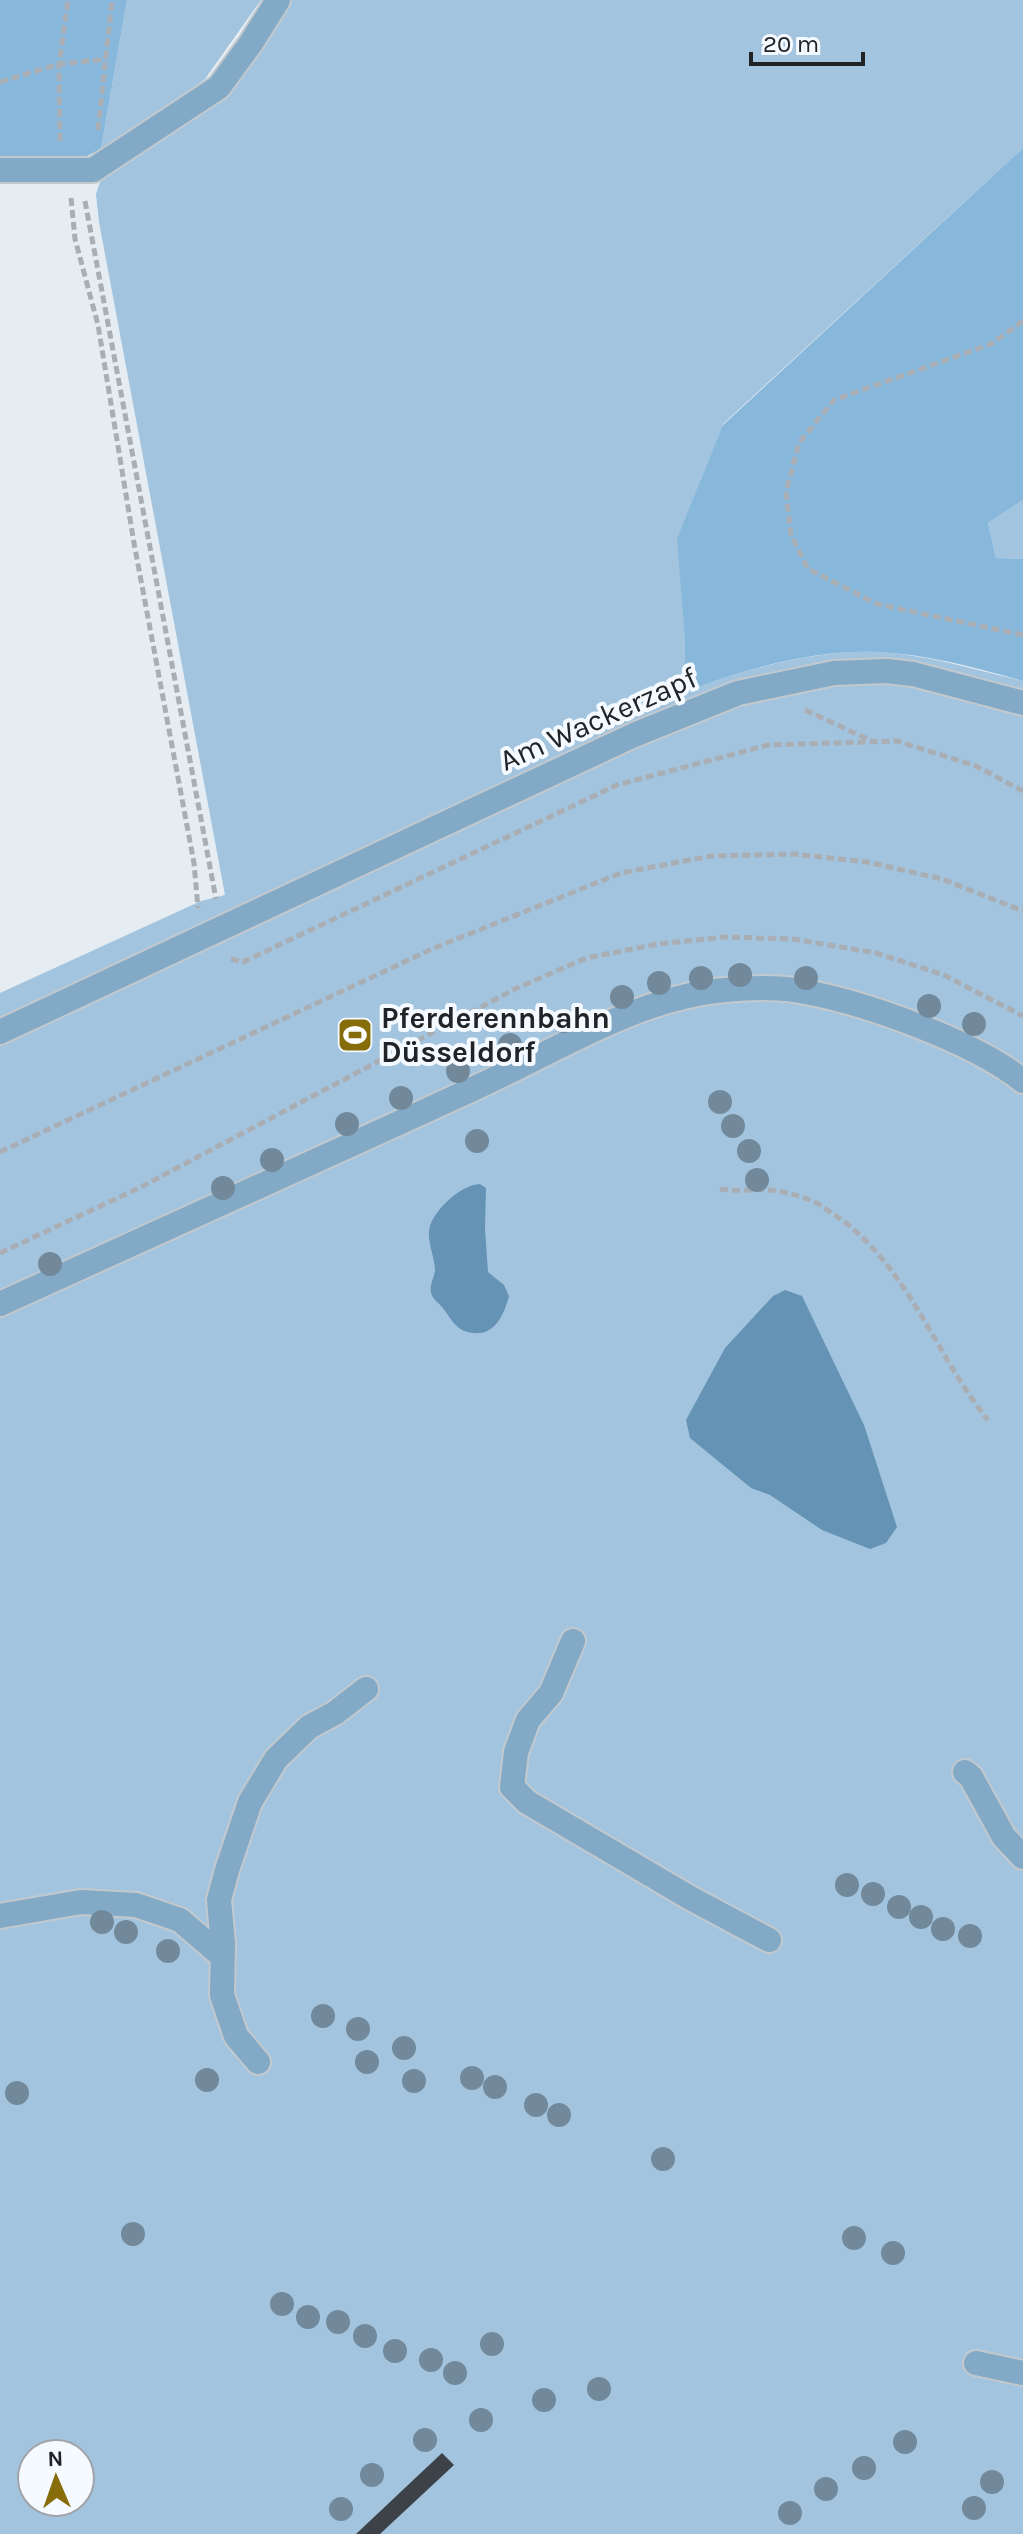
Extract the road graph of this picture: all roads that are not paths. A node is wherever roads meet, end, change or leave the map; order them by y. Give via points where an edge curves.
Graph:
1 (278, 0) edge
2 (0, 170) edge
3 (1023, 703) edge
4 (0, 1032) edge
5 (1023, 1081) edge
6 (0, 1304) edge
7 (573, 1641) dead end
8 (366, 1689) dead end
9 (965, 1772) dead end
10 (1023, 1857) edge
11 (0, 1916) edge
12 (769, 1940) dead end
13 (223, 1957) junction
14 (258, 2062) dead end
15 (976, 2363) dead end
16 (1023, 2373) edge

1 - 2 lane via 219,87 93,170
3 - 4 lane, Am Wackerzapf via 886,671 811,677 738,693 634,735
5 - 6 lane via 957,1044 853,1003 797,990 716,991 674,999 628,1015
7 - 12 lane via 551,1693 528,1720 516,1752 512,1787 527,1802 636,1867
8 - 13 lane via 309,1727 276,1759 250,1802 219,1900
9 - 10 lane via 1004,1837
11 - 13 lane via 81,1902 136,1905 180,1920
13 - 14 lane via 222,1995 236,2036
15 - 16 lane

